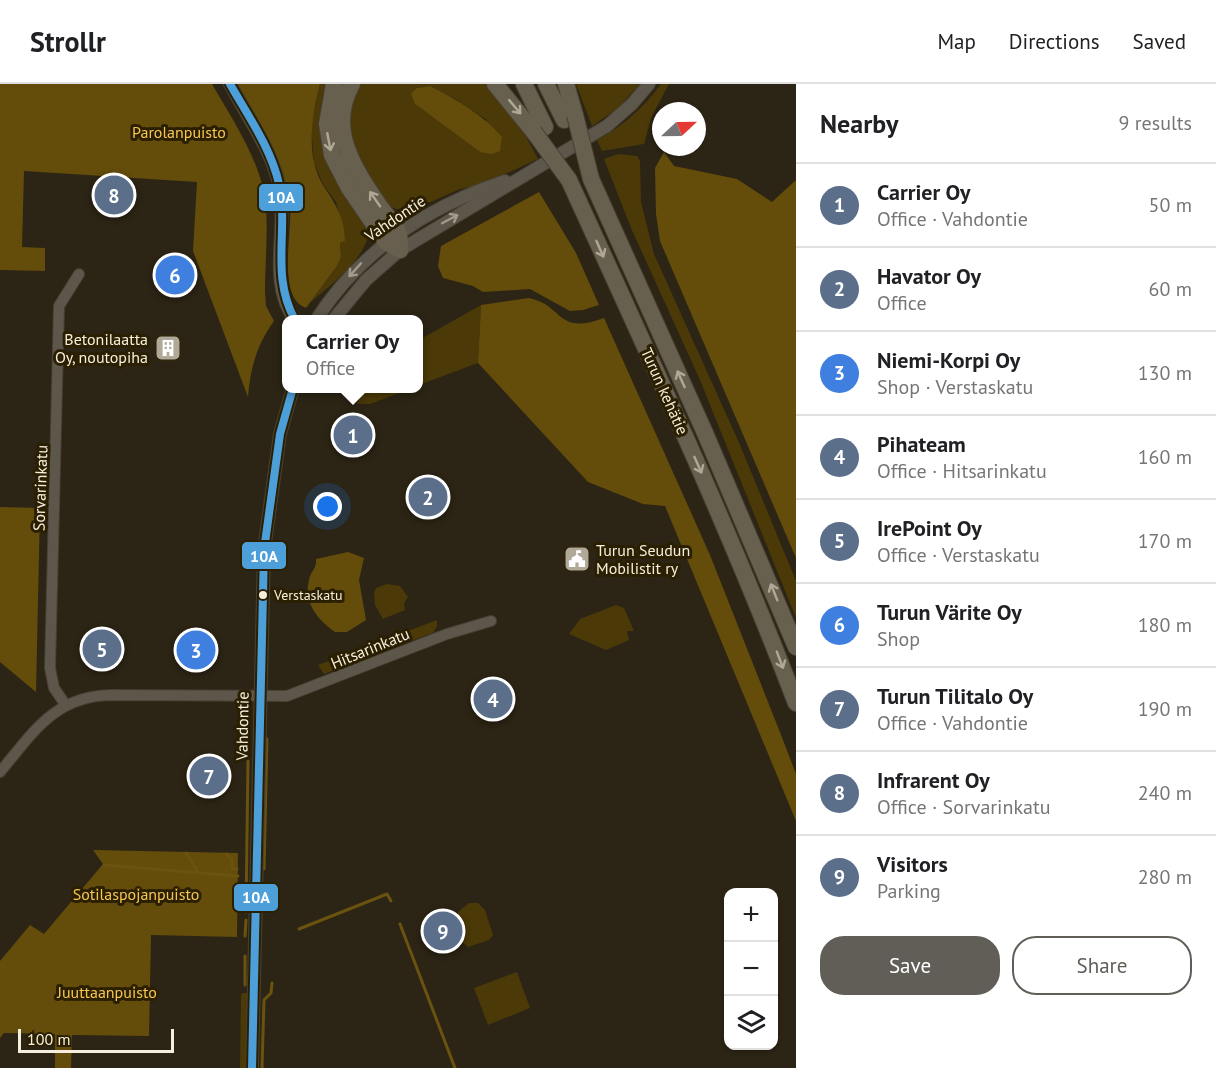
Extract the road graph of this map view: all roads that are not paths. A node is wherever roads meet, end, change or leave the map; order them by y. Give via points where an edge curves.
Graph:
1 (230, 84) edge
2 (334, 84) edge
3 (352, 84) edge
4 (495, 84) edge
5 (524, 84) edge
6 (546, 84) edge
7 (566, 84) edge
8 (650, 84) edge
9 (569, 118) junction
10 (540, 130) junction
11 (518, 177) junction
12 (395, 241) junction
13 (79, 274) dead end
14 (293, 315) edge
15 (320, 315) edge
16 (337, 315) edge
17 (292, 393) edge
18 (491, 621) dead end
19 (796, 646) edge
20 (259, 698) junction
21 (796, 703) edge
22 (65, 704) junction
23 (0, 772) edge
24 (252, 1068) edge

1 - 14 street via 276,173 282,210 281,290
2 -> 12 highway via 327,124 332,155 344,181
12 -> 3 highway via 346,151 344,103
4 -> 10 highway
5 - 10 highway
6 - 9 highway
7 - 9 highway
8 - 11 street, Vahdontie via 607,126
19 -> 9 highway, Turun kehätie, bridge via 593,183
10 -> 21 highway, Turun kehätie, bridge via 573,188 714,500
12 -> 11 street, Vahdontie via 489,198
11 - 12 street, Vahdontie via 463,197
12 -> 15 street, Vahdontie via 356,267
12 - 16 street, Vahdontie
13 - 22 street, Sorvarinkatu via 59,306 51,668 54,688
17 - 20 street, Vahdontie via 280,434 265,540
18 - 20 street, Hitsarinkatu via 447,634 298,693
20 - 22 street via 97,695
20 - 24 street, Vahdontie
22 - 23 street via 38,727

